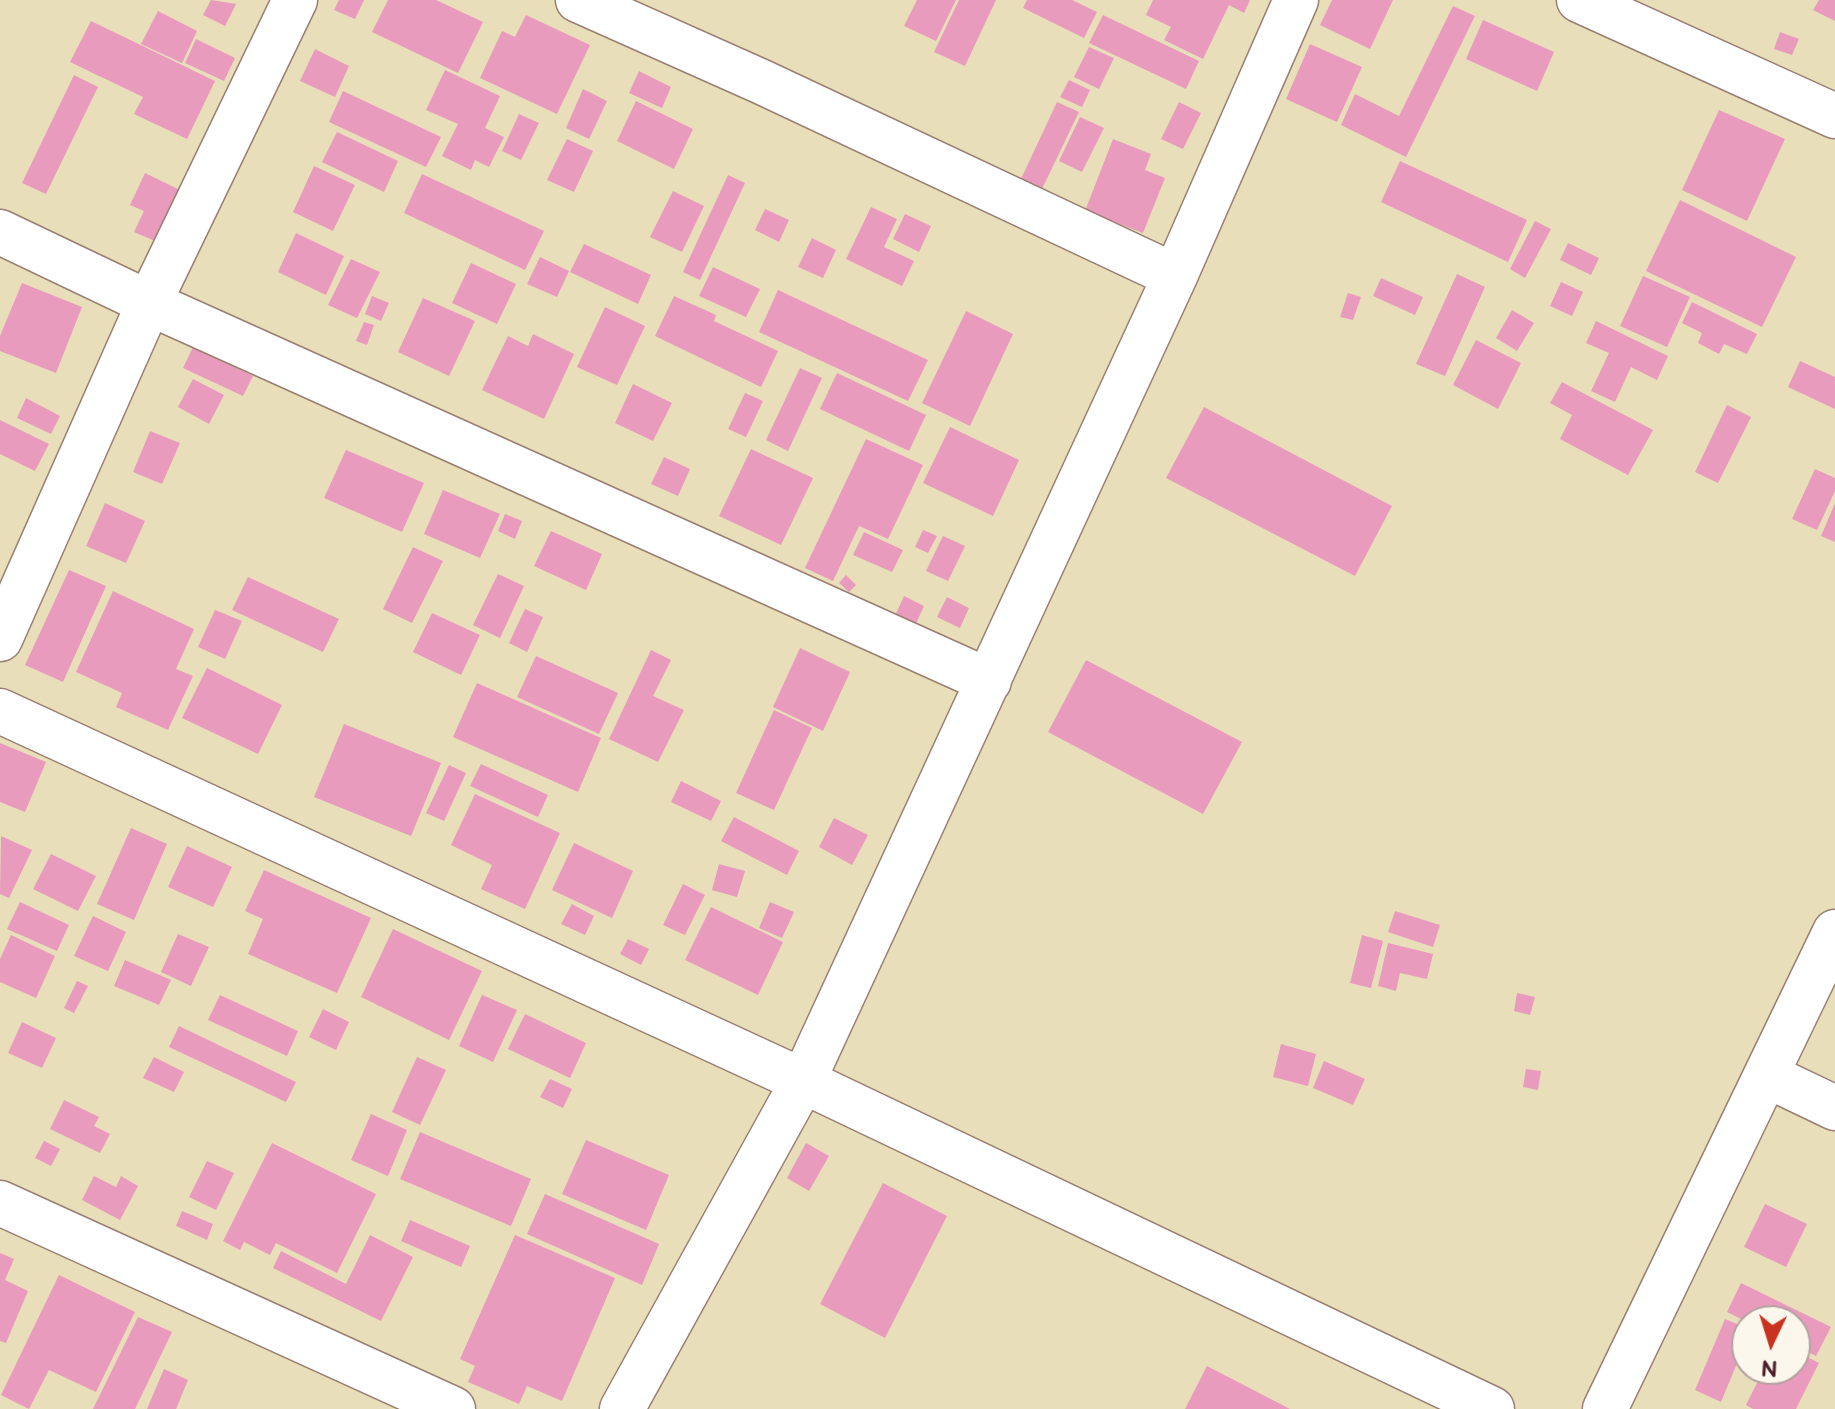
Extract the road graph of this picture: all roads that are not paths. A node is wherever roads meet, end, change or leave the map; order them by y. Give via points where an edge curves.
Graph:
1 (295, 0) edge
2 (578, 0) edge
3 (1296, 0) edge
4 (1579, 0) edge
5 (1835, 116) edge
6 (0, 232) edge
7 (1175, 276) junction
8 (149, 303) junction
9 (0, 639) edge
10 (989, 681) junction
11 (0, 711) edge
12 (1835, 932) edge
13 (1766, 1075) junction
14 (803, 1081) junction
15 (1835, 1108) edge
16 (0, 1203) edge
17 (453, 1409) edge
18 (622, 1409) edge
19 (1492, 1409) edge
20 (1605, 1409) edge

1 - 8 street
2 - 7 street
3 - 7 street
4 - 5 street
6 - 8 street
7 - 10 street
8 - 9 street
8 - 10 street
10 - 14 street
11 - 14 street
12 - 13 street
13 - 15 street
13 - 20 street
14 - 18 street
14 - 19 street
16 - 17 street

